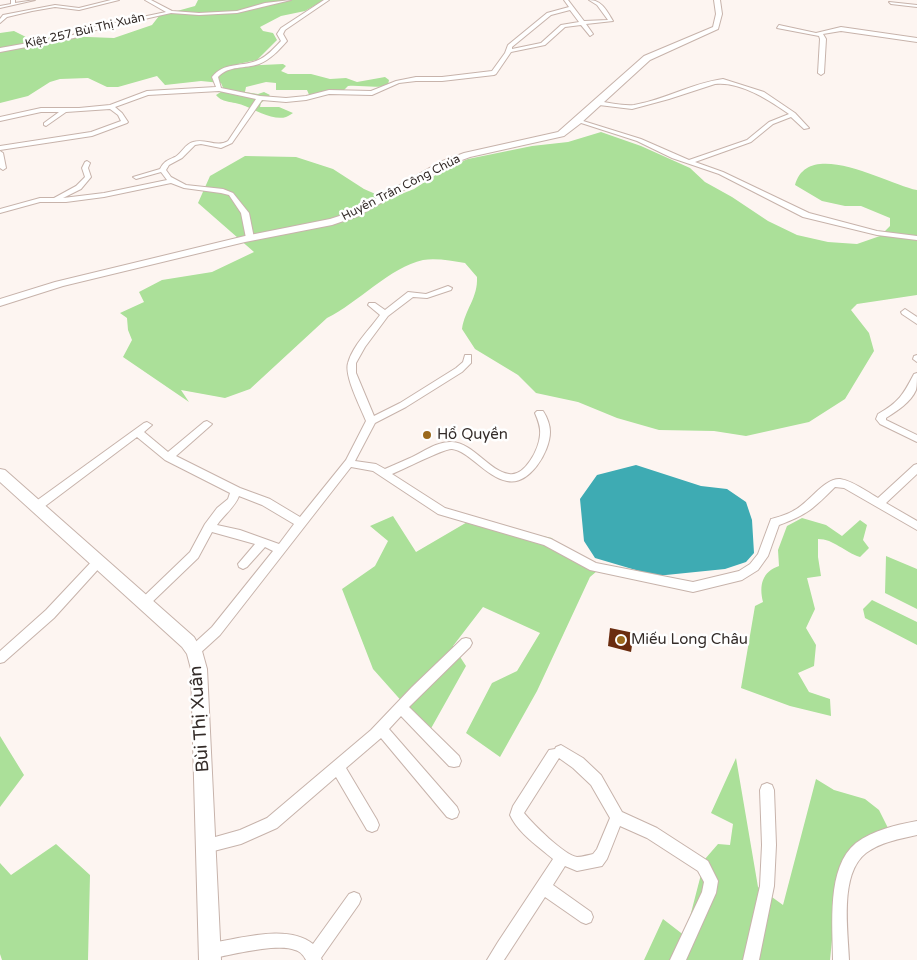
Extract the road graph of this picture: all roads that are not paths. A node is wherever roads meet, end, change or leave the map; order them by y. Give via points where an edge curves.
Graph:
1 (33, 0) edge
2 (117, 0) edge
3 (147, 0) edge
4 (289, 0) edge
5 (327, 0) edge
6 (566, 0) edge
7 (591, 0) edge
8 (717, 0) edge
9 (23, 1) edge
10 (13, 2) edge
11 (891, 3) dead end
12 (917, 6) edge
13 (0, 8) edge
14 (571, 8) junction
15 (171, 12) junction
16 (0, 22) edge
17 (581, 23) junction
18 (779, 27) dead end
19 (590, 34) dead end
20 (817, 34) junction
21 (917, 40) edge
22 (0, 50) edge
23 (509, 51) junction
24 (821, 72) dead end
25 (219, 89) junction
26 (260, 98) junction
27 (599, 102) junction
28 (112, 107) junction
29 (64, 111) junction
30 (793, 115) junction
31 (0, 119) edge
32 (578, 121) junction
33 (46, 124) dead end
34 (806, 128) dead end
35 (0, 148) edge
36 (0, 153) edge
37 (689, 162) junction
38 (87, 163) dead end
39 (4, 168) dead end
40 (163, 170) junction
41 (136, 177) dead end
42 (172, 181) junction
43 (54, 200) junction
44 (0, 212) edge
45 (250, 238) junction
46 (917, 238) edge
47 (448, 288) dead end
48 (0, 303) edge
49 (372, 306) dead end
50 (905, 312) dead end
51 (385, 314) junction
52 (917, 320) edge
53 (468, 358) dead end
54 (917, 376) edge
55 (540, 413) dead end
56 (371, 421) junction
57 (207, 424) dead end
58 (147, 425) dead end
59 (137, 432) junction
60 (917, 439) edge
61 (168, 457) junction
62 (349, 463) junction
63 (917, 468) edge
64 (384, 473) junction
65 (0, 474) edge
66 (236, 491) junction
67 (880, 503) junction
68 (36, 507) junction
69 (301, 523) junction
70 (917, 526) edge
71 (209, 527) junction
72 (263, 542) junction
73 (280, 549) junction
74 (98, 562) junction
75 (243, 564) dead end
76 (144, 603) junction
77 (466, 643) dead end
78 (194, 650) junction
79 (0, 658) edge
80 (401, 708) junction
81 (381, 729) junction
82 (454, 761) dead end
83 (338, 768) junction
84 (767, 790) dead end
85 (452, 812) dead end
86 (617, 817) junction
87 (372, 825) dead end
88 (917, 828) edge
89 (206, 846) junction
90 (562, 858) junction
91 (544, 888) junction
92 (354, 899) dead end
93 (586, 918) dead end
94 (210, 956) edge
95 (314, 958) edge
96 (495, 960) edge
97 (678, 960) edge
98 (751, 960) edge
99 (841, 960) edge

1 - 9 street
2 - 16 street via 79,9 55,6 32,10 5,16
3 - 15 street
4 - 15 street via 236,12
5 - 25 street via 283,29 280,34 284,41 264,60 218,72 215,77
6 - 14 street
7 - 17 street via 599,4 612,21
8 - 27 street, Huyền Trân Công Chúa via 716,28 647,58
9 - 10 street
10 - 13 street
11 - 12 street
14 - 17 street
14 - 23 street via 548,14 510,46
15 - 22 street, Kiệt 257 Bùi Thị Xuân
17 - 19 street
17 - 23 street via 563,26 543,44
18 - 20 street
20 - 21 street via 841,30
20 - 24 street via 822,39
23 - 26 street via 494,73 442,80 407,80 372,94 329,92 286,100
25 - 26 street
25 - 28 street via 147,93
26 - 40 street via 226,146 194,144 166,164
27 - 30 street via 632,107 723,81 762,93
27 - 32 street, Huyền Trân Công Chúa
28 - 29 street
28 - 35 street via 125,122 92,134
29 - 31 street via 41,110
29 - 33 street
30 - 34 street
30 - 37 street via 772,123 749,141
32 - 37 street via 639,140
32 - 45 street, Huyền Trân Công Chúa via 560,134 467,155 442,164 354,214 332,222
36 - 39 street
37 - 46 street via 721,173 806,215 877,233
38 - 43 street via 86,181
40 - 41 street
40 - 42 street
42 - 43 street via 104,195
42 - 45 street via 231,194 245,213
43 - 44 street via 35,201
45 - 48 street, Huyền Trân Công Chúa via 60,284
47 - 51 street via 427,296 411,294
49 - 51 street
50 - 52 street
51 - 56 street via 352,363 352,373
53 - 56 street via 459,370
54 - 60 street via 903,401 880,419
55 - 64 street via 546,439 523,475 504,477 452,445 442,446
56 - 62 street
57 - 61 street
58 - 59 street
59 - 61 street
59 - 68 street
61 - 66 street
62 - 64 street via 376,468
62 - 69 street
63 - 67 street
64 - 67 street via 442,511 548,542 594,567 693,587 742,575 754,567 764,556 775,522 797,514 832,484 847,485
65 - 68 street, Bùi Thị Xuân
66 - 69 street via 266,502
66 - 71 street
67 - 70 street
68 - 74 street, Bùi Thị Xuân
69 - 73 street
71 - 72 street
71 - 76 street via 194,555
72 - 73 street
72 - 75 street
73 - 78 street via 216,631
74 - 76 street, Bùi Thị Xuân
74 - 79 street via 44,620
76 - 78 street, Bùi Thị Xuân
77 - 80 street
78 - 89 street, Bùi Thị Xuân via 199,669
80 - 81 street
80 - 82 street
81 - 83 street
81 - 85 street
83 - 87 street
83 - 89 street via 263,828
84 - 98 street via 767,879
86 - 90 street via 597,861 577,864
86 - 90 street via 596,780 578,762 557,753 517,815
86 - 97 street via 688,855 709,874 710,893
88 - 99 street via 866,844 853,855 843,880
89 - 94 street, Bùi Thị Xuân
90 - 91 street
91 - 93 street
91 - 96 street
92 - 95 street
94 - 95 street via 296,942 307,948

